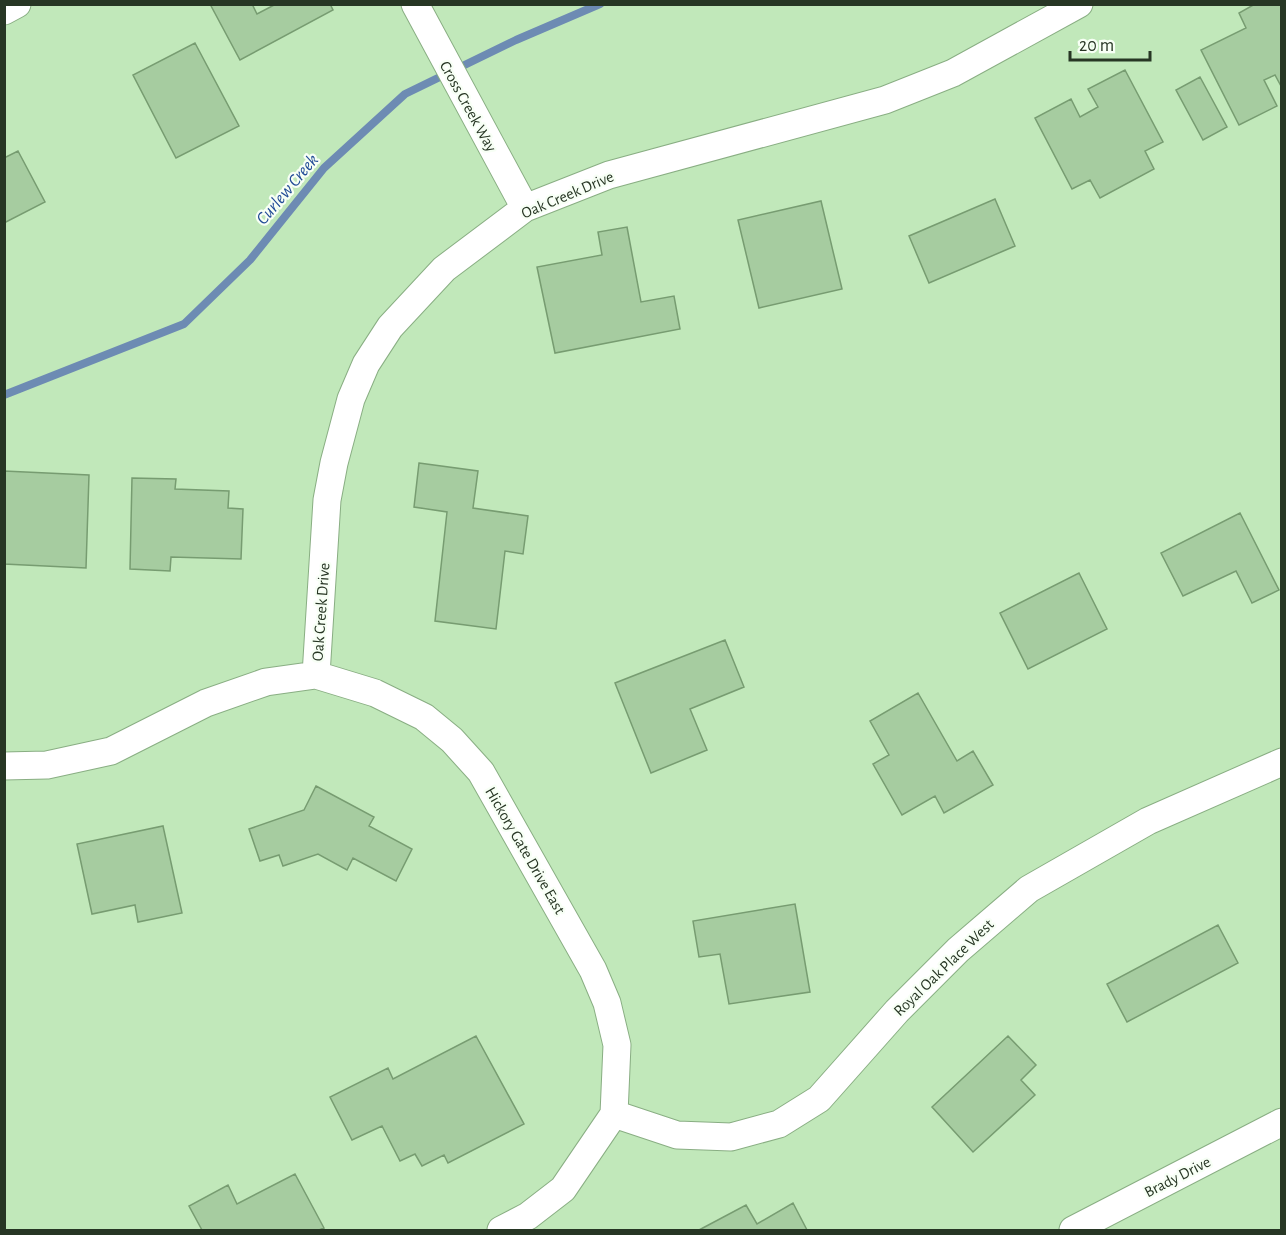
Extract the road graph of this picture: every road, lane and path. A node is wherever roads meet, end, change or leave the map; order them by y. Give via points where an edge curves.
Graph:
1 (17, 4) edge
2 (415, 4) edge
3 (1079, 4) edge
4 (4, 11) edge
5 (525, 208) junction
6 (316, 675) junction
7 (1281, 762) edge
8 (4, 766) edge
9 (614, 1114) junction
10 (1281, 1122) edge
11 (501, 1230) edge
12 (1073, 1230) edge

1 - 4 street
2 - 5 street, Cross Creek Way
3 - 5 street, Oak Creek Drive via 953,73 885,100 609,175
5 - 6 street, Oak Creek Drive via 444,269 390,327 366,364 351,399 327,500
6 - 8 street via 266,682 206,703 111,751 46,765
6 - 9 street, Hickory Gate Drive East via 375,693 424,717 481,772 608,1003 616,1045
7 - 9 street, Royal Oak Place West via 1148,821 1029,889 958,950 897,1011 819,1099 779,1124 731,1137 677,1135
9 - 11 street via 563,1189 528,1216
10 - 12 street, Brady Drive

